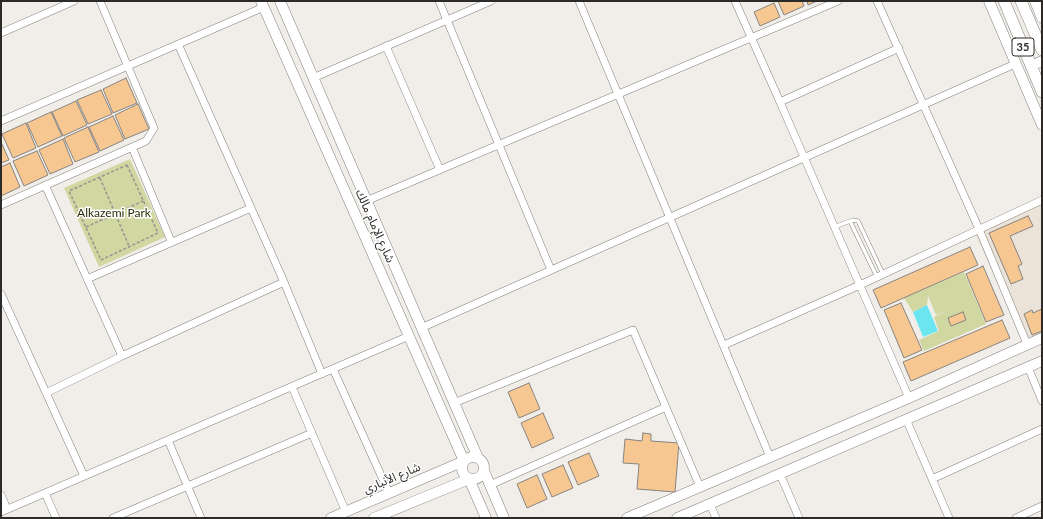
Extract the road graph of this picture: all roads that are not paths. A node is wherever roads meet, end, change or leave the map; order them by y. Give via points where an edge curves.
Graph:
1 (74, 1) edge
2 (100, 1) edge
3 (280, 1) edge
4 (439, 1) edge
5 (491, 1) edge
6 (579, 1) edge
7 (735, 1) edge
8 (838, 1) edge
9 (877, 1) edge
10 (989, 1) edge
11 (1004, 1) edge
12 (1021, 1) edge
13 (1035, 1) edge
14 (263, 4) edge
15 (1042, 18) edge
16 (446, 20) junction
17 (1, 33) edge
18 (751, 38) junction
19 (178, 44) junction
20 (386, 46) junction
21 (898, 48) junction
22 (1042, 50) edge
23 (1042, 61) edge
24 (1015, 64) junction
25 (128, 66) junction
26 (1031, 66) junction
27 (313, 78) junction
28 (1041, 88) edge
29 (618, 94) junction
30 (780, 102) junction
31 (924, 105) junction
32 (1, 121) edge
33 (1042, 125) edge
34 (339, 139) junction
35 (325, 145) junction
36 (498, 145) junction
37 (132, 147) junction
38 (804, 158) junction
39 (440, 170) junction
40 (45, 185) junction
41 (1042, 200) edge
42 (366, 201) junction
43 (1, 205) edge
44 (250, 208) junction
45 (670, 217) junction
46 (850, 221) junction
47 (834, 226) junction
48 (978, 230) junction
49 (171, 242) junction
50 (551, 270) junction
51 (880, 275) junction
52 (87, 279) junction
53 (284, 282) junction
54 (860, 285) junction
55 (1, 294) edge
56 (421, 328) junction
57 (409, 336) junction
58 (1042, 338) edge
59 (1027, 344) junction
60 (724, 345) junction
61 (122, 356) junction
62 (1042, 361) edge
63 (1028, 367) junction
64 (333, 369) junction
65 (322, 374) junction
66 (292, 387) junction
67 (46, 393) junction
68 (909, 398) junction
69 (1042, 401) edge
70 (454, 403) junction
71 (666, 407) junction
72 (906, 419) junction
73 (843, 426) junction
74 (1042, 429) edge
75 (312, 433) junction
76 (168, 440) junction
77 (851, 443) junction
78 (770, 457) junction
79 (478, 458) junction
80 (464, 461) junction
81 (484, 471) junction
82 (780, 474) junction
83 (84, 476) junction
84 (469, 479) junction
85 (932, 479) junction
86 (490, 485) junction
87 (187, 487) junction
88 (700, 487) junction
89 (45, 493) junction
90 (389, 493) junction
91 (1, 494) edge
92 (710, 504) junction
93 (1042, 506) edge
94 (4, 510) edge
95 (346, 512) junction
96 (56, 518) edge
97 (113, 518) edge
98 (201, 518) edge
99 (331, 518) edge
100 (374, 518) edge
101 (486, 518) edge
102 (504, 518) edge
103 (627, 518) edge
104 (677, 518) edge
105 (716, 518) edge
106 (799, 518) edge
107 (949, 518) edge
108 (1016, 518) edge

1 - 17 street
2 - 25 street
3 - 27 street, شارع الإمام مالك
4 - 16 street
5 - 16 street
6 - 29 street
7 - 18 street
8 - 18 street
9 - 21 street
10 - 24 street
11 - 26 main road, 35
12 - 22 main road, 35
13 - 15 street
14 - 19 street
14 - 35 street, شارع الإمام مالك
16 - 20 street
16 - 36 street
18 - 29 street
18 - 30 street
19 - 25 street
19 - 44 street
20 - 27 street
20 - 39 street
21 - 30 street
21 - 31 street
23 - 26 street
24 - 31 street
24 - 33 street
25 - 32 street
25 - 37 street via 154,128 146,141
26 - 28 main road, 35
27 - 34 street, شارع الإمام مالك
29 - 36 street
29 - 45 street
30 - 38 street
31 - 38 street
31 - 48 street
34 - 35 street
34 - 42 street, شارع الإمام مالك
35 - 57 street, شارع الإمام مالك
36 - 39 street
36 - 50 street
37 - 40 street
37 - 49 street
38 - 45 street
38 - 47 street
39 - 42 street
40 - 43 street
40 - 52 street
41 - 48 street
42 - 56 street, شارع الإمام مالك
44 - 49 street
44 - 53 street
45 - 50 street
45 - 60 street
46 - 47 lane
46 - 51 lane
46 - 51 lane via 858,221
47 - 54 street
48 - 51 street
48 - 59 street
49 - 52 street
50 - 56 street
51 - 54 street
52 - 61 street
53 - 61 street
53 - 65 street
54 - 60 street
54 - 68 street
55 - 67 street
56 - 70 street, شارع الإمام مالك
57 - 64 street
57 - 80 street, شارع الإمام مالك
58 - 59 street
59 - 68 street
60 - 78 street
61 - 67 street
62 - 63 street
63 - 69 street
63 - 72 street
64 - 65 street
64 - 90 street
65 - 66 street
66 - 75 street
66 - 76 street
67 - 83 street
68 - 73 street
70 - 71 street via 633,330
70 - 79 street, شارع الإمام مالك
71 - 86 street
71 - 88 street
72 - 77 street
72 - 85 street
73 - 77 street
73 - 78 street
74 - 85 street
75 - 87 street
75 - 95 street
76 - 83 street
76 - 87 street
77 - 82 street
78 - 88 street
79 - 80 street via 470,457
79 - 81 street via 483,463
80 - 84 street via 462,471
80 - 90 street, شارع الأنباري
81 - 84 street via 476,479
81 - 86 street
82 - 92 street
82 - 106 street
83 - 89 street
84 - 100 street
84 - 101 street
85 - 107 street
86 - 102 street
87 - 97 street
87 - 98 street
88 - 103 street
89 - 94 street
89 - 96 street
90 - 95 street, شارع الأنباري
91 - 94 street
92 - 104 street
92 - 105 street
93 - 108 street
95 - 99 street, شارع الأنباري

